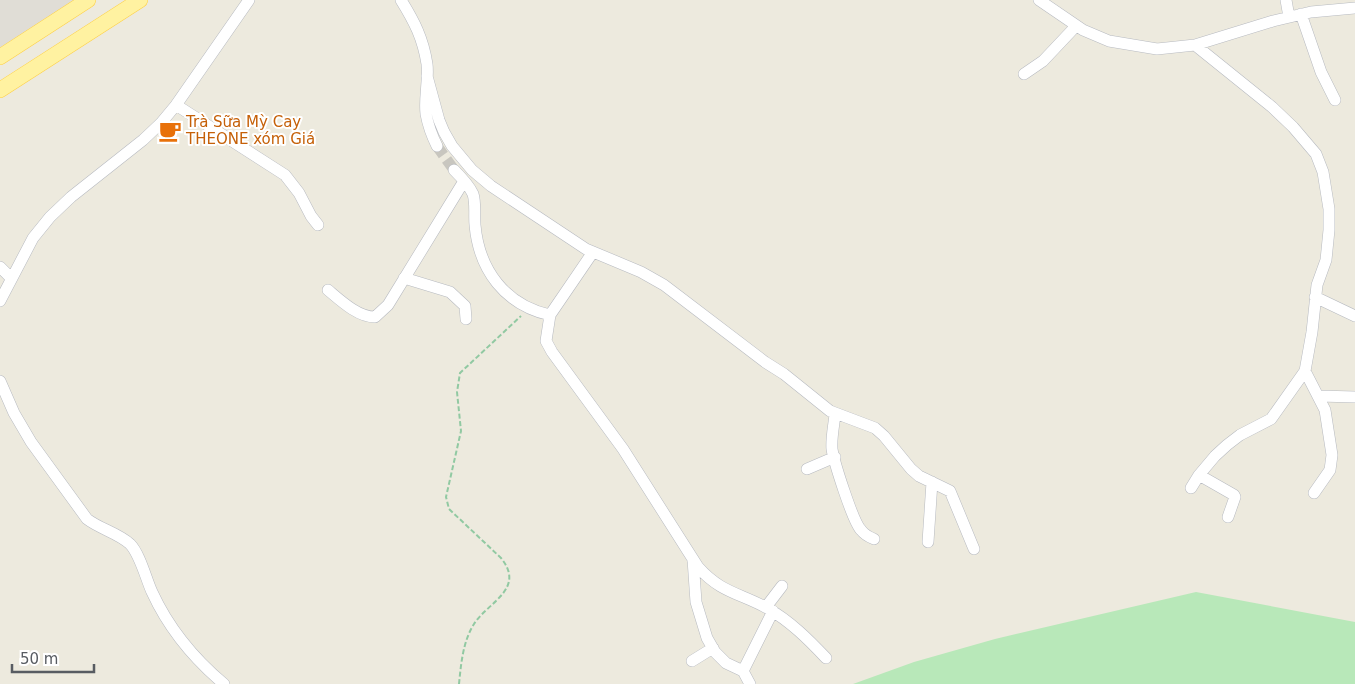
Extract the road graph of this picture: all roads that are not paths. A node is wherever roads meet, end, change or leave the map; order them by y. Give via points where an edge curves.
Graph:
1 (88, 0) edge
2 (140, 0) edge
3 (249, 0) edge
4 (401, 0) edge
5 (1039, 0) edge
6 (1286, 0) edge
7 (1355, 8) edge
8 (1301, 14) junction
9 (1289, 17) junction
10 (1076, 26) junction
11 (1195, 45) junction
12 (0, 57) edge
13 (1024, 74) dead end
14 (427, 76) junction
15 (0, 90) edge
16 (1335, 100) dead end
17 (176, 105) junction
18 (437, 146) tunnel mouth
19 (454, 170) tunnel mouth
20 (464, 181) junction
21 (318, 225) dead end
22 (593, 252) junction
23 (0, 267) edge
24 (12, 278) junction
25 (404, 278) junction
26 (328, 290) dead end
27 (1315, 297) junction
28 (0, 301) edge
29 (550, 315) junction
30 (1355, 316) edge
31 (466, 318) dead end
32 (1305, 371) junction
33 (0, 381) edge
34 (1319, 396) junction
35 (1355, 397) edge
36 (836, 414) junction
37 (835, 457) junction
38 (806, 470) dead end
39 (1199, 475) junction
40 (932, 482) junction
41 (1191, 488) dead end
42 (1314, 493) dead end
43 (1228, 517) dead end
44 (874, 539) dead end
45 (928, 542) dead end
46 (974, 549) dead end
47 (693, 558) junction
48 (782, 586) dead end
49 (769, 609) junction
50 (713, 648) junction
51 (826, 658) dead end
52 (692, 661) dead end
53 (743, 671) junction
54 (224, 684) edge
55 (750, 684) edge

1 - 12 main road
2 - 15 main road
3 - 17 street
4 - 14 street via 418,28
5 - 10 street
6 - 9 street
7 - 8 street
8 - 9 street
8 - 16 street via 1321,72
9 - 11 street
10 - 11 street via 1109,41 1157,49
10 - 13 street via 1043,61
11 - 27 street via 1272,107 1316,154 1323,172 1329,230 1326,260
14 - 18 street via 426,113
14 - 22 street via 444,132 472,170 513,202
17 - 21 street via 286,175
17 - 24 street via 143,140 70,197 50,217 33,238
19 - 20 street
20 - 25 street
20 - 29 street via 473,195 475,226 486,269 509,295 528,309
22 - 29 street
22 - 36 street via 664,285
23 - 24 street
24 - 28 street
25 - 26 street via 388,305 376,317 367,317
25 - 31 street via 450,292 465,306
27 - 30 street
27 - 32 street
29 - 47 street via 546,340 552,352 623,449
32 - 34 street
32 - 39 street via 1271,419 1240,435
33 - 54 street via 31,442 87,519 130,544 166,620 183,645
34 - 35 street
34 - 42 street via 1325,410 1332,455 1330,470
36 - 37 street via 832,435
36 - 40 street via 874,428 910,469
37 - 38 street
37 - 44 street via 856,523 861,531
39 - 41 street
39 - 43 street via 1234,494
40 - 45 street
40 - 46 street via 950,491
47 - 49 street via 720,588
47 - 50 street via 696,602
48 - 49 street
49 - 51 street via 806,636
49 - 53 street
50 - 52 street
50 - 53 street via 726,663
53 - 55 street

